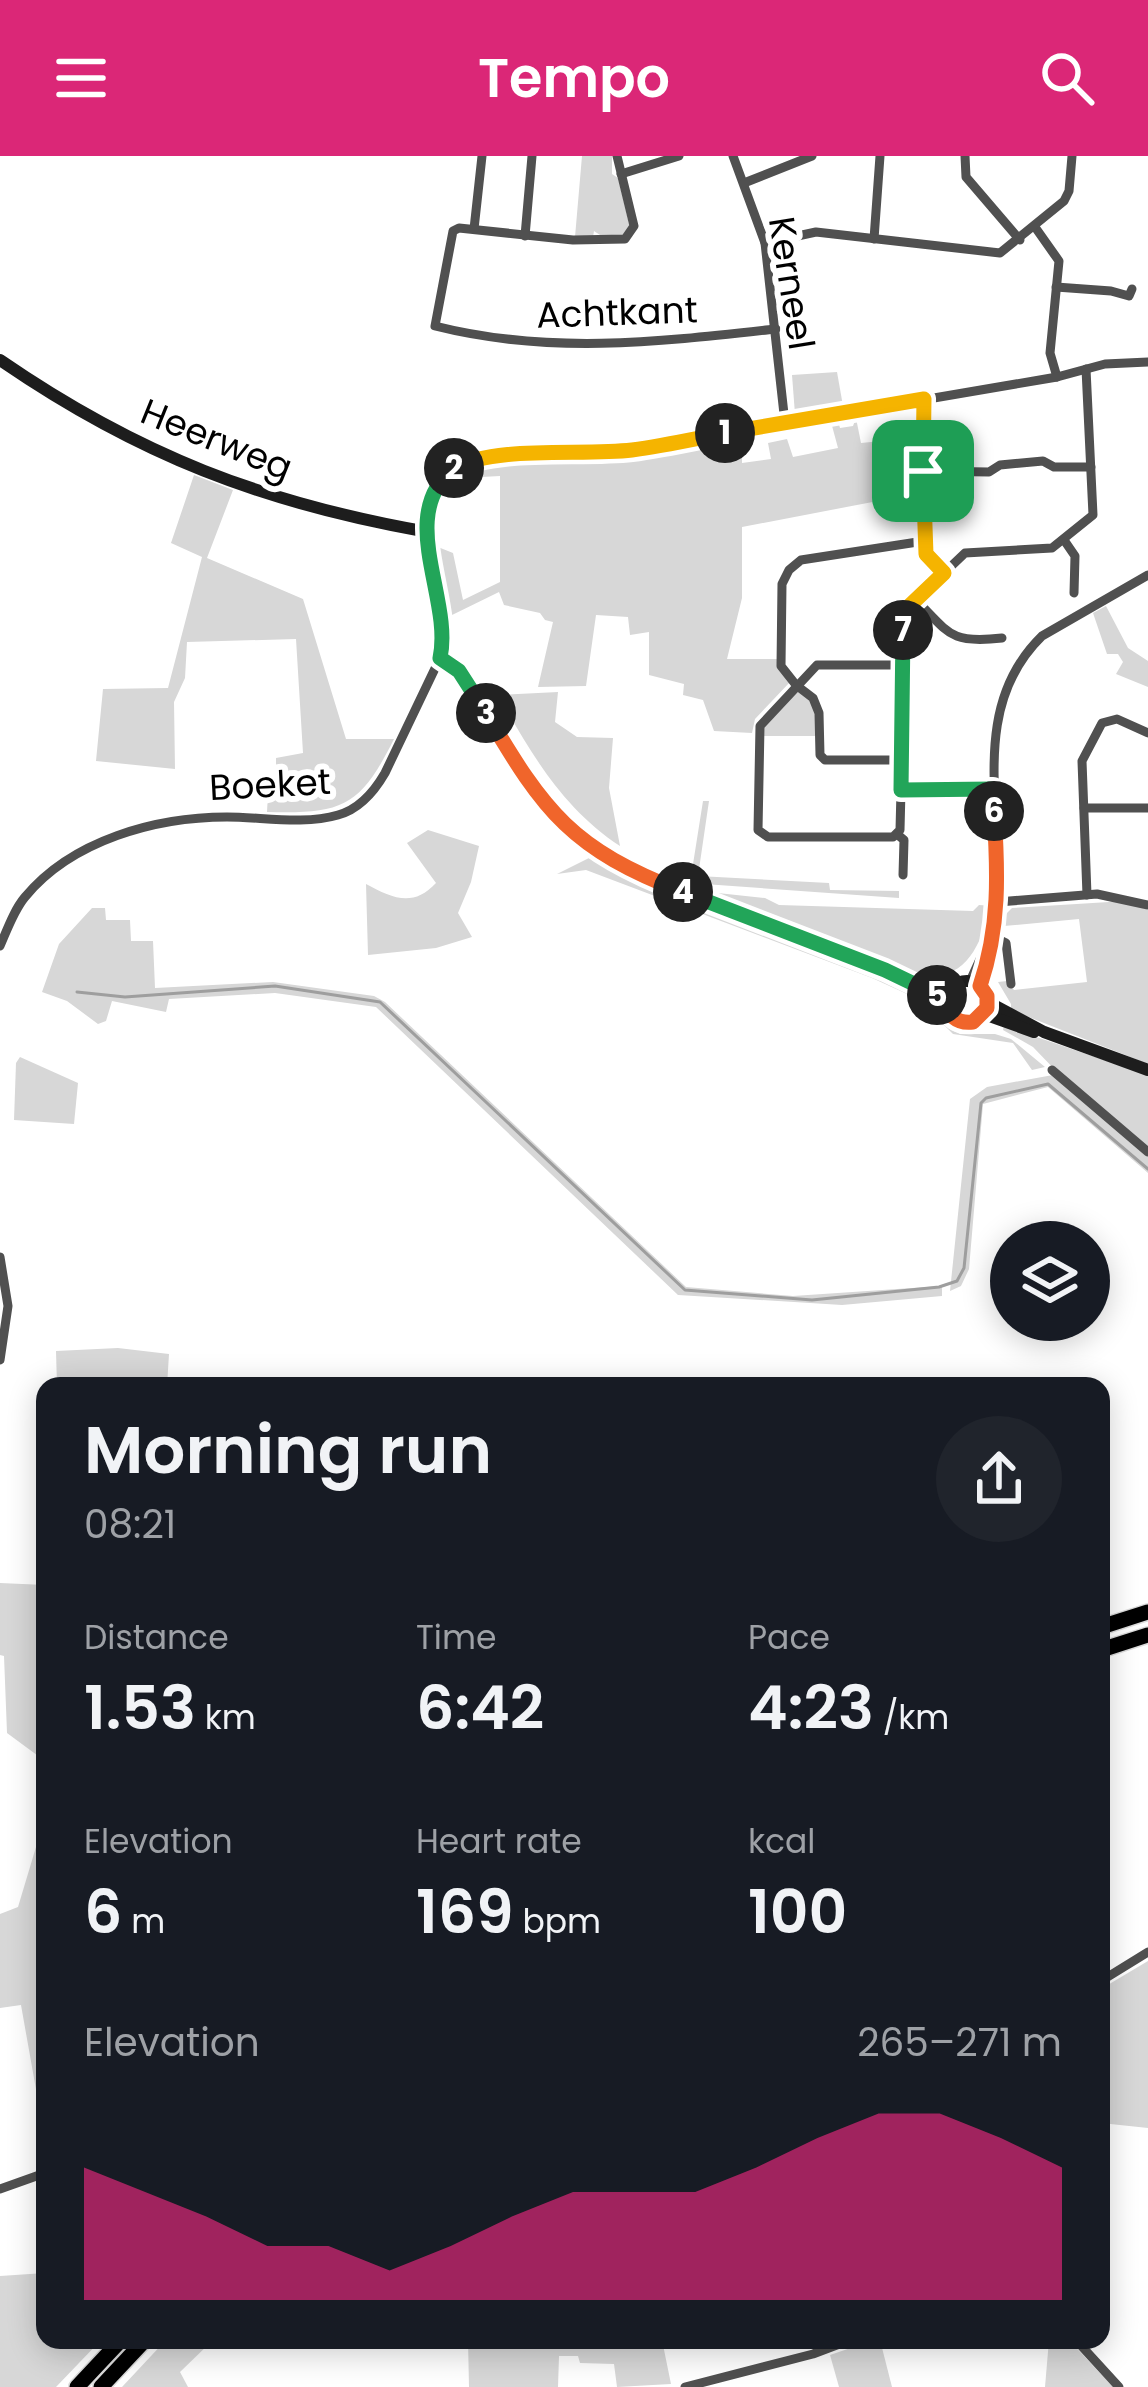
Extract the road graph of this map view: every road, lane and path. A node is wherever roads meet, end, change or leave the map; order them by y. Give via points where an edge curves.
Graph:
1 (482, 156) edge
2 (532, 156) edge
3 (616, 156) edge
4 (679, 156) edge
5 (733, 156) edge
6 (812, 156) edge
7 (867, 156) edge
8 (965, 156) edge
9 (1072, 156) edge
10 (880, 157) edge
11 (621, 174) junction
12 (744, 183) junction
13 (1035, 227) junction
14 (474, 230) junction
15 (525, 236) junction
16 (874, 239) junction
17 (1020, 240) junction
18 (765, 243) junction
19 (1055, 287) junction
20 (1132, 289) dead end
21 (776, 329) junction
22 (0, 360) edge
23 (1148, 362) edge
24 (1086, 369) junction
25 (1057, 376) junction
26 (924, 399) junction
27 (784, 423) junction
28 (1090, 466) junction
29 (923, 471) junction
30 (428, 532) junction
31 (1064, 540) junction
32 (924, 541) junction
33 (944, 573) junction
34 (1148, 575) edge
35 (1074, 593) dead end
36 (914, 599) junction
37 (1002, 638) dead end
38 (440, 658) junction
39 (903, 665) junction
40 (796, 686) junction
41 (1148, 734) edge
42 (902, 760) junction
43 (993, 789) junction
44 (901, 790) junction
45 (1084, 808) junction
46 (1148, 808) edge
47 (898, 835) junction
48 (903, 875) dead end
49 (1087, 895) junction
50 (998, 902) junction
51 (1148, 905) edge
52 (993, 933) junction
53 (2, 939) edge
54 (975, 984) junction
55 (1011, 984) dead end
56 (948, 994) junction
57 (986, 1008) junction
58 (1052, 1070) dead end
59 (1148, 1070) edge
60 (1148, 1152) edge
61 (0, 1257) edge
62 (0, 1360) edge
63 (1148, 1612) edge
64 (1110, 1624) edge
65 (1148, 1634) edge
66 (1110, 1647) edge
67 (1148, 1952) edge
68 (1110, 1975) edge
69 (36, 2176) edge
70 (0, 2189) edge
71 (112, 2349) edge
72 (137, 2349) edge
73 (826, 2349) edge
74 (1084, 2349) edge
75 (76, 2387) edge
76 (101, 2387) edge
77 (685, 2387) edge
78 (1119, 2387) edge

1 - 14 street
2 - 15 street
3 - 11 street
4 - 11 street
5 - 12 street, Kerneel
6 - 12 street
7 - 10 street
8 - 17 street via 966,177
9 - 13 street via 1064,201
10 - 16 street
11 - 15 street via 634,226 625,239
12 - 18 street, Kerneel
13 - 17 street
13 - 19 street via 1057,255
14 - 15 street
14 - 21 street, Achtkant via 454,231 435,326 583,346
16 - 17 street via 1000,253
16 - 18 street via 815,232
18 - 21 street, Kerneel
19 - 20 street via 1129,296
19 - 25 street via 1050,353
21 - 27 street, Kerneel
22 - 30 street, Heerweg via 54,398 207,475 301,506
23 - 24 street
24 - 25 street
24 - 28 street
25 - 26 street
26 - 27 street
26 - 29 street
27 - 30 street via 630,450 470,460 433,493
28 - 29 street via 1043,461 989,472
28 - 31 street via 1093,515
29 - 32 street
30 - 38 street, Boeket via 445,636
31 - 33 street via 1052,548 964,553
31 - 35 street via 1075,556
32 - 33 street
32 - 40 street via 801,560 789,570 782,666
33 - 36 street
34 - 43 street via 1028,649 1001,703
36 - 37 street via 964,642
36 - 39 street via 903,612
38 - 53 street, Boeket via 386,773 361,804 315,818 183,819 115,837 37,884
38 - 56 street via 459,671 541,802 583,842 655,881
39 - 40 street via 817,664
39 - 42 street
40 - 42 street via 819,713 825,760
40 - 47 street via 760,725 761,834
41 - 45 street via 1117,718 1102,723 1082,761
42 - 44 street
43 - 44 street
43 - 50 street
44 - 47 street
45 - 46 street
45 - 49 street
47 - 48 street
49 - 50 street
49 - 51 street
50 - 52 street
52 - 54 street
52 - 55 street via 1006,943
54 - 56 street
54 - 57 street
56 - 57 street via 959,1022 973,1022
57 - 59 street
58 - 60 street
61 - 62 street via 8,1306
63 - 64 highway
65 - 66 highway
67 - 68 street
69 - 70 street
71 - 75 highway
72 - 76 highway
73 - 77 street
74 - 78 street

